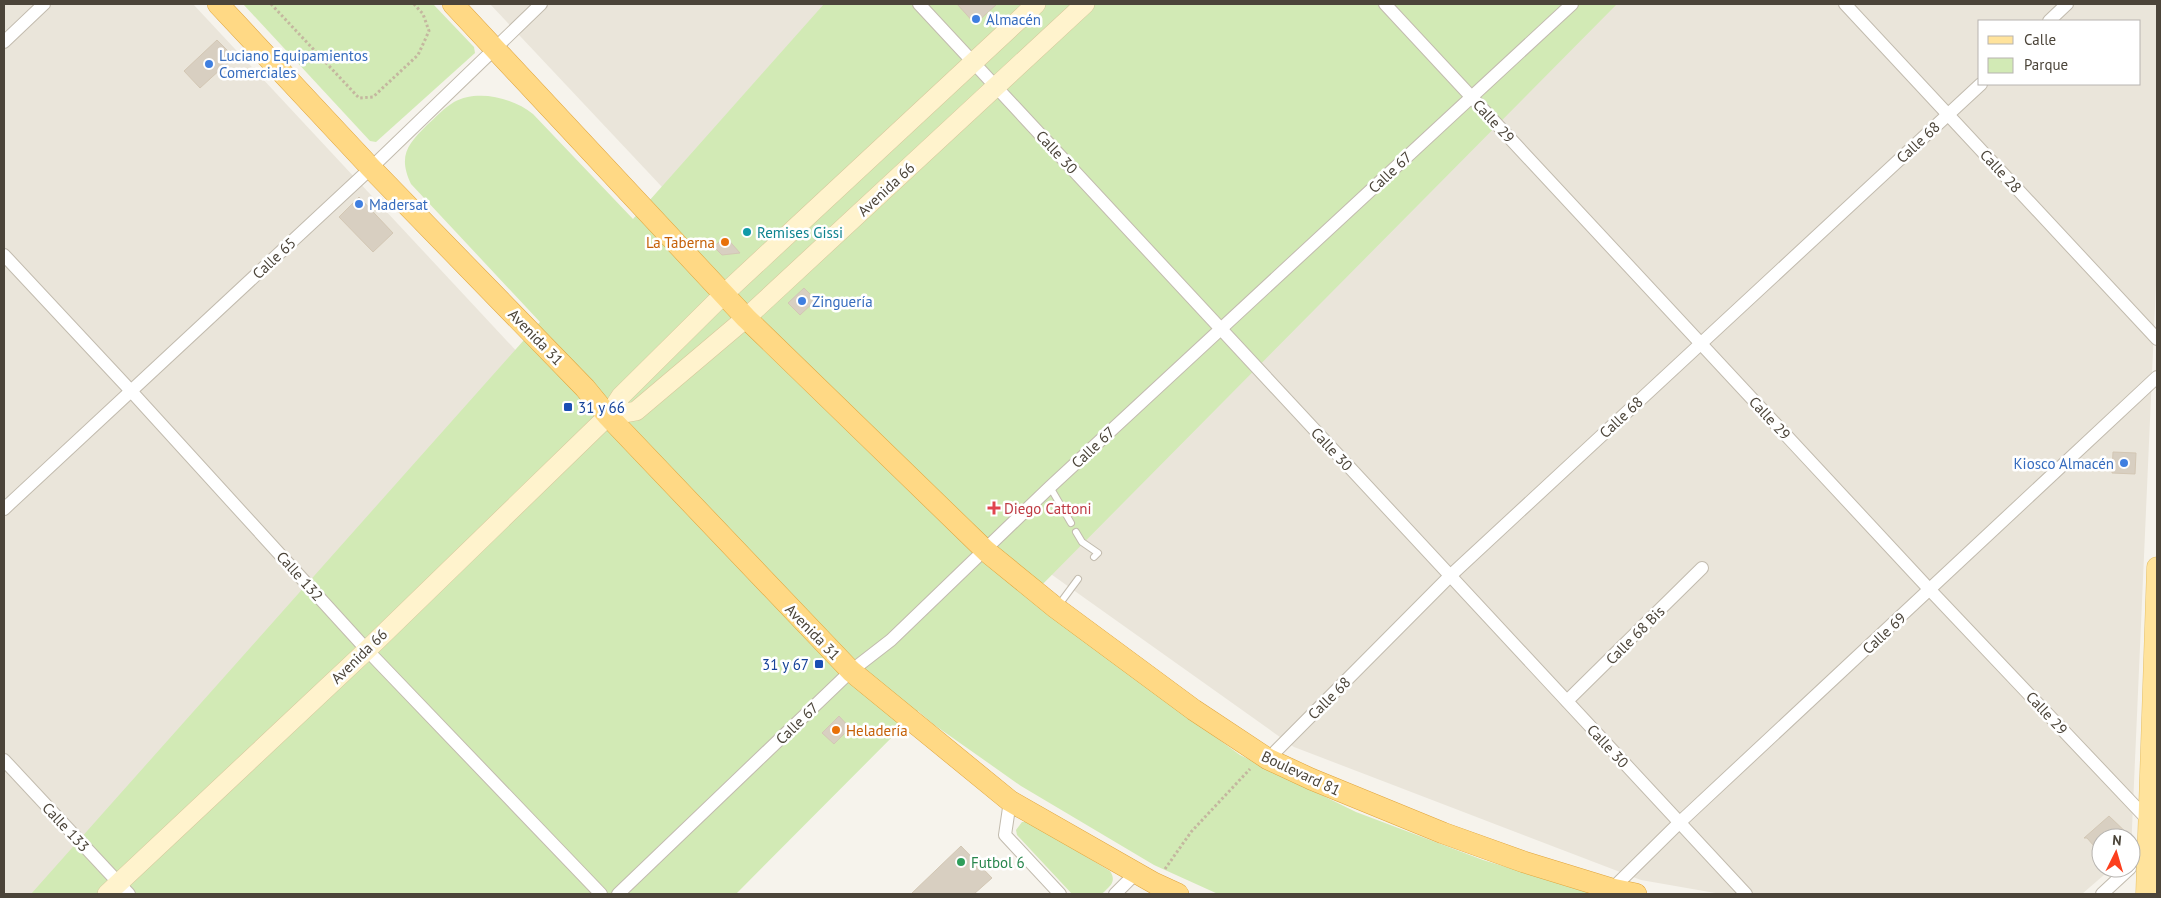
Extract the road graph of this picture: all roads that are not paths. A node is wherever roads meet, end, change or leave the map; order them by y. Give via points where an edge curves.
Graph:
1 (44, 4) edge
2 (218, 4) edge
3 (453, 4) edge
4 (541, 4) edge
5 (919, 4) edge
6 (1036, 4) edge
7 (1085, 4) edge
8 (1385, 4) edge
9 (1572, 4) edge
10 (1845, 4) edge
11 (2068, 4) edge
12 (2050, 20) edge
13 (4, 42) edge
14 (494, 47) junction
15 (973, 62) junction
16 (1980, 85) edge
17 (996, 86) junction
18 (1472, 97) junction
19 (1948, 114) junction
20 (371, 168) junction
21 (4, 255) edge
22 (724, 294) junction
23 (746, 318) junction
24 (1221, 329) junction
25 (2157, 339) edge
26 (1701, 343) junction
27 (2157, 377) edge
28 (131, 391) junction
29 (608, 416) junction
30 (1050, 487) junction
31 (4, 509) edge
32 (1071, 523) dead end
33 (1076, 532) dead end
34 (986, 551) junction
35 (1094, 557) dead end
36 (2157, 567) edge
37 (1702, 568) dead end
38 (1450, 576) junction
39 (1078, 579) dead end
40 (1930, 590) junction
41 (1056, 608) junction
42 (367, 650) junction
43 (851, 671) junction
44 (1567, 702) junction
45 (1265, 757) junction
46 (4, 760) edge
47 (1010, 801) junction
48 (1679, 822) junction
49 (2153, 825) edge
50 (2152, 848) edge
51 (2141, 858) edge
52 (1145, 878) junction
53 (2120, 878) edge
54 (1612, 889) junction
55 (118, 891) edge
56 (601, 894) edge
57 (618, 894) edge
58 (1060, 894) edge
59 (1115, 894) edge
60 (1178, 894) edge
61 (1636, 894) edge
62 (1746, 894) edge
63 (2102, 894) edge
64 (2146, 894) edge

1 - 13 street
2 - 20 highway, Avenida 31
3 - 14 highway
4 - 14 street, Calle 65
5 - 15 street, Calle 30
6 - 15 main road, Avenida 66
7 - 17 main road, Avenida 66
8 - 18 street, Calle 29
9 - 18 street, Calle 67
10 - 19 street, Calle 28
11 - 12 street
14 - 20 street, Calle 65
14 - 22 highway
15 - 17 street, Calle 30
15 - 22 main road, Avenida 66
16 - 19 street, Calle 68
17 - 23 main road, Avenida 66
17 - 24 street, Calle 30
18 - 24 street, Calle 67
18 - 26 street, Calle 29
19 - 25 street, Calle 28
19 - 26 street, Calle 68
20 - 28 street, Calle 65
20 - 29 highway, Avenida 31 via 585,388
21 - 28 street, Calle 132
22 - 23 highway
22 - 29 main road, Avenida 66 via 621,396
23 - 29 main road, Avenida 66 via 636,411
23 - 34 highway
24 - 30 street, Calle 67
24 - 38 street, Calle 30
26 - 38 street, Calle 68
26 - 40 street, Calle 29
27 - 40 street, Calle 69
28 - 31 street, Calle 65
28 - 42 street, Calle 132
29 - 42 main road, Avenida 66
29 - 43 highway, Avenida 31
30 - 32 lane
30 - 34 street, Calle 67
33 - 35 lane via 1082,542 1098,553
34 - 41 highway, Boulevard 81
34 - 43 street, Calle 67 via 891,640
36 - 49 main road
37 - 44 street, Calle 68 Bis
38 - 44 street, Calle 30
38 - 45 street, Calle 68
39 - 41 lane
40 - 48 street, Calle 69
40 - 49 street, Calle 29
41 - 45 highway, Boulevard 81 via 1194,710
42 - 55 main road, Avenida 66
42 - 56 street, Calle 132
43 - 47 highway
43 - 57 street, Calle 67
44 - 48 street, Calle 30
45 - 54 highway, Boulevard 81 via 1443,834
46 - 55 street, Calle 133
47 - 52 highway
47 - 58 street via 1005,835
48 - 54 street, Calle 69
48 - 62 street, Calle 30
49 - 50 main road
50 - 51 street
50 - 64 main road
52 - 59 street
52 - 60 highway
53 - 63 street
54 - 61 highway, Boulevard 81

